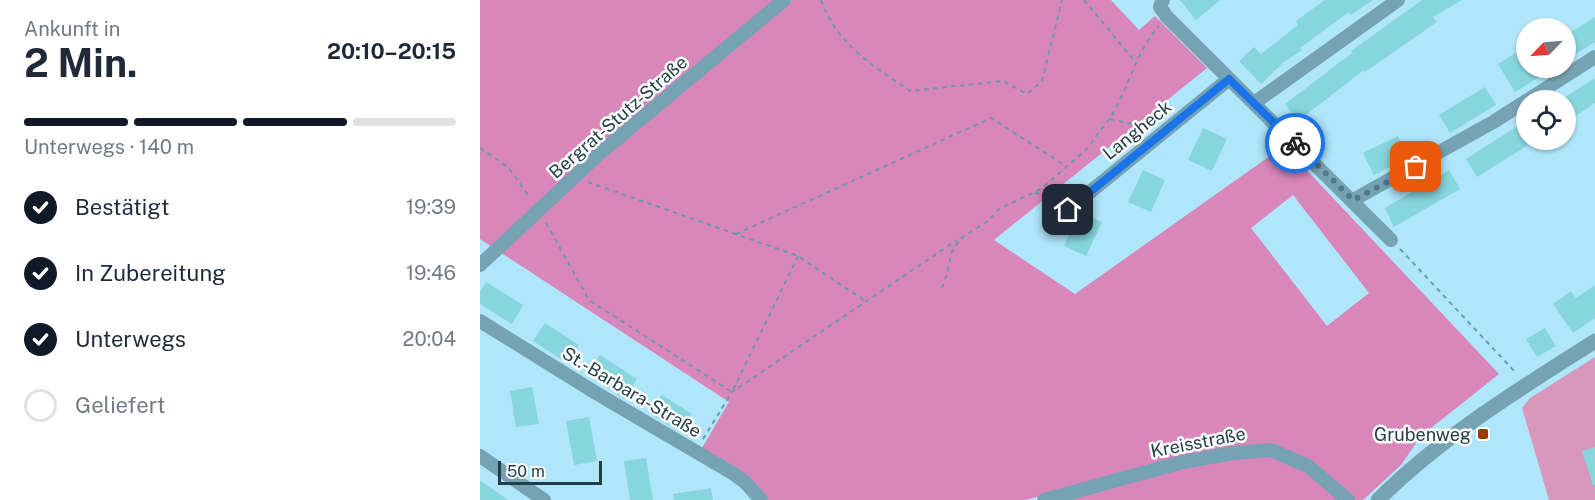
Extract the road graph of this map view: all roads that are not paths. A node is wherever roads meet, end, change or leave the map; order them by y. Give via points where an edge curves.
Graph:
1 (784, 0) edge
2 (1398, 0) edge
3 (1163, 8) edge
4 (1595, 57) edge
5 (1229, 79) junction
6 (1254, 103) junction
7 (1353, 200) junction
8 (1073, 206) road end
9 (1391, 240) road end
10 (480, 265) edge
11 (480, 321) edge
12 (1595, 341) edge
13 (480, 456) edge
14 (544, 500) edge
15 (761, 500) edge
16 (1044, 500) edge
17 (1347, 500) edge
18 (1378, 500) edge

1 - 10 street, Bergrat-Stutz-Straße via 600,153
2 - 6 street
3 - 5 street
4 - 7 street via 1495,121
5 - 6 street
5 - 8 street, Langheck
6 - 7 street
7 - 9 street
11 - 15 street, St.-Barbara-Straße via 746,482
12 - 18 street via 1461,429
13 - 14 street
16 - 17 street, Kreisstraße via 1183,462 1271,450 1308,466

